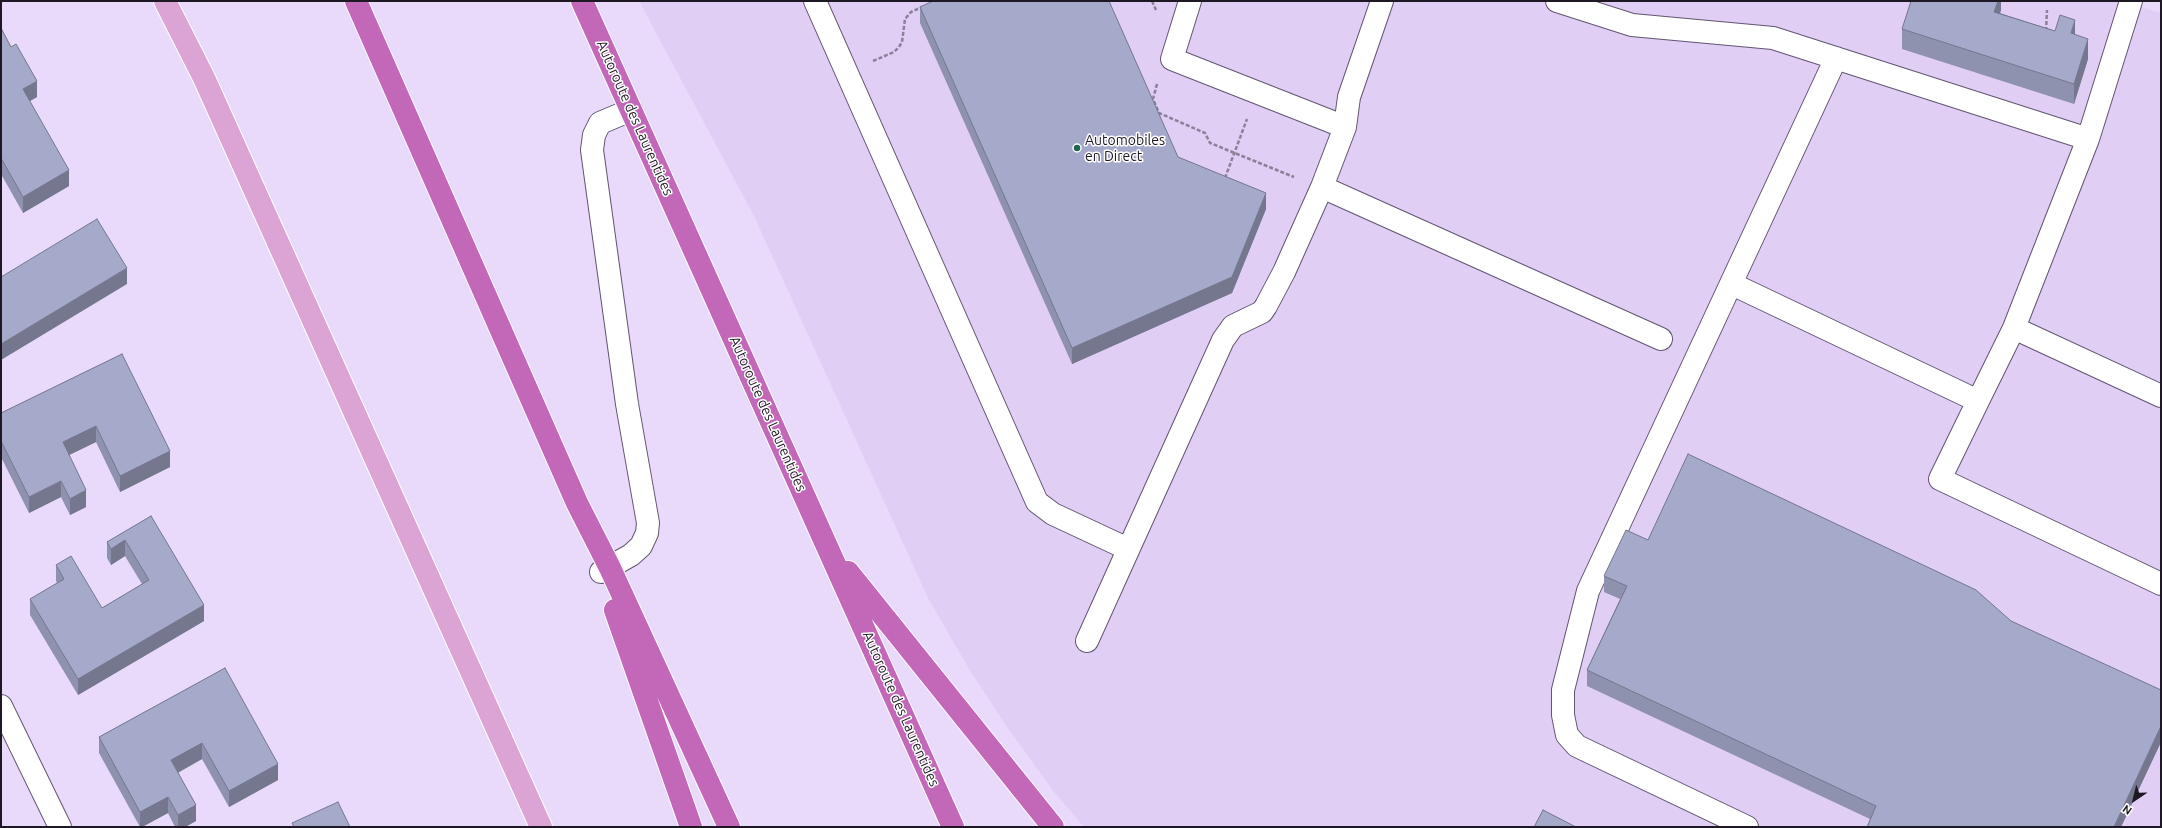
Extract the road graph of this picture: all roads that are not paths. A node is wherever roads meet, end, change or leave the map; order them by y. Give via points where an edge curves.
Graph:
1 (165, 1) edge
2 (356, 1) edge
3 (582, 1) edge
4 (815, 1) edge
5 (1190, 1) edge
6 (1382, 1) edge
7 (1557, 1) edge
8 (2131, 1) edge
9 (1836, 58) junction
10 (631, 110) junction
11 (1345, 127) junction
12 (2088, 139) junction
13 (1322, 187) junction
14 (1732, 284) junction
15 (2014, 328) junction
16 (1661, 339) dead end
17 (2161, 396) edge
18 (1978, 401) junction
19 (829, 549) junction
20 (1128, 549) junction
21 (606, 570) junction
22 (2161, 584) edge
23 (1087, 641) dead end
24 (1, 706) edge
25 (60, 827) edge
26 (541, 827) edge
27 (691, 827) edge
28 (729, 827) edge
29 (953, 827) edge
30 (1053, 827) edge
31 (1747, 827) edge

1 - 26 main road via 204,78
2 - 21 highway
3 - 10 highway, Autoroute des Laurentides
4 - 20 street via 1037,502 1053,514
5 - 11 street via 1172,59
6 - 11 street via 1349,97
7 - 9 street via 1632,25 1773,38
8 - 12 street
9 - 12 street
9 - 14 street
10 - 19 highway, Autoroute des Laurentides
10 - 21 street via 600,123 594,136 592,150 627,404 648,523 641,546
11 - 13 street
12 - 15 street
13 - 16 street
13 - 20 street via 1266,306 1262,312 1233,326 1223,340
14 - 18 street
14 - 31 street via 1588,591 1562,690 1567,735 1578,746
15 - 17 street
15 - 18 street
18 - 22 street via 1940,479
19 - 29 highway, Autoroute des Laurentides
19 - 30 highway
20 - 23 street
21 - 27 highway
21 - 28 highway
24 - 25 street

